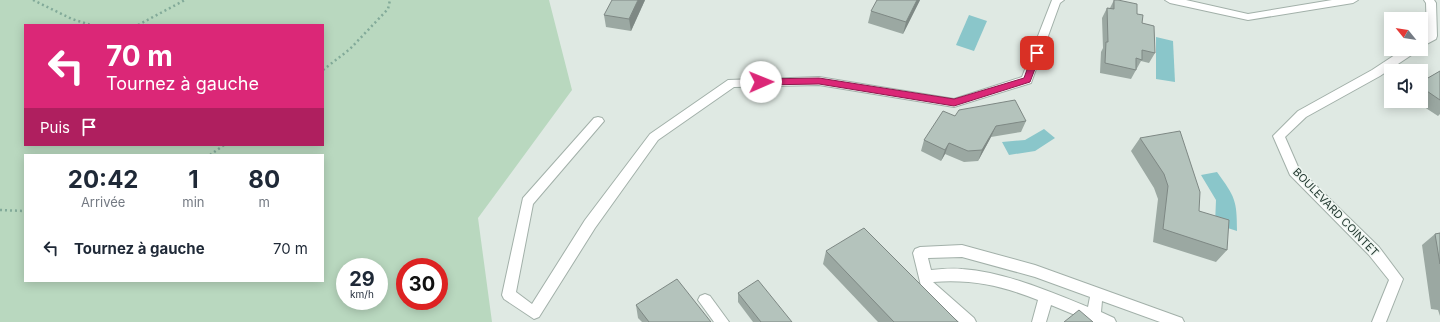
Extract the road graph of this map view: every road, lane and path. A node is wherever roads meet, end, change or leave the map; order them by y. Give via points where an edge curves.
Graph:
1 (33, 0) edge
2 (185, 0) edge
3 (390, 0) edge
4 (1059, 0) edge
5 (1170, 0) edge
6 (1353, 0) edge
7 (1429, 0) edge
8 (88, 24) edge
9 (140, 24) edge
10 (1428, 39) edge
11 (1402, 56) edge
12 (324, 69) edge
13 (598, 121) dead end
14 (223, 146) edge
15 (211, 154) edge
16 (0, 210) edge
17 (24, 211) edge
18 (926, 276) junction
19 (1097, 293) junction
20 (1046, 297) junction
21 (704, 300) dead end
22 (1093, 316) junction
23 (722, 322) edge
24 (969, 322) edge
25 (1039, 322) edge
26 (1109, 322) edge
27 (1177, 322) edge
28 (1379, 322) edge

1 - 8 path
2 - 9 path
3 - 12 path via 388,9 350,49
4 - 13 street via 1056,1 1027,80 954,102 819,81 732,83 654,137 590,224 534,313 508,295 527,202
5 - 6 street via 1248,17
7 - 10 street via 1432,36
11 - 28 street, BOULEVARD COINTET via 1302,114 1279,136 1294,172 1374,251 1396,279
14 - 15 path
16 - 17 path
18 - 19 street via 920,253 962,251 1035,271
18 - 20 street via 965,275 995,280
18 - 24 street via 927,286
19 - 22 street
19 - 27 street
20 - 22 street
20 - 25 street
21 - 23 street
22 - 26 street

